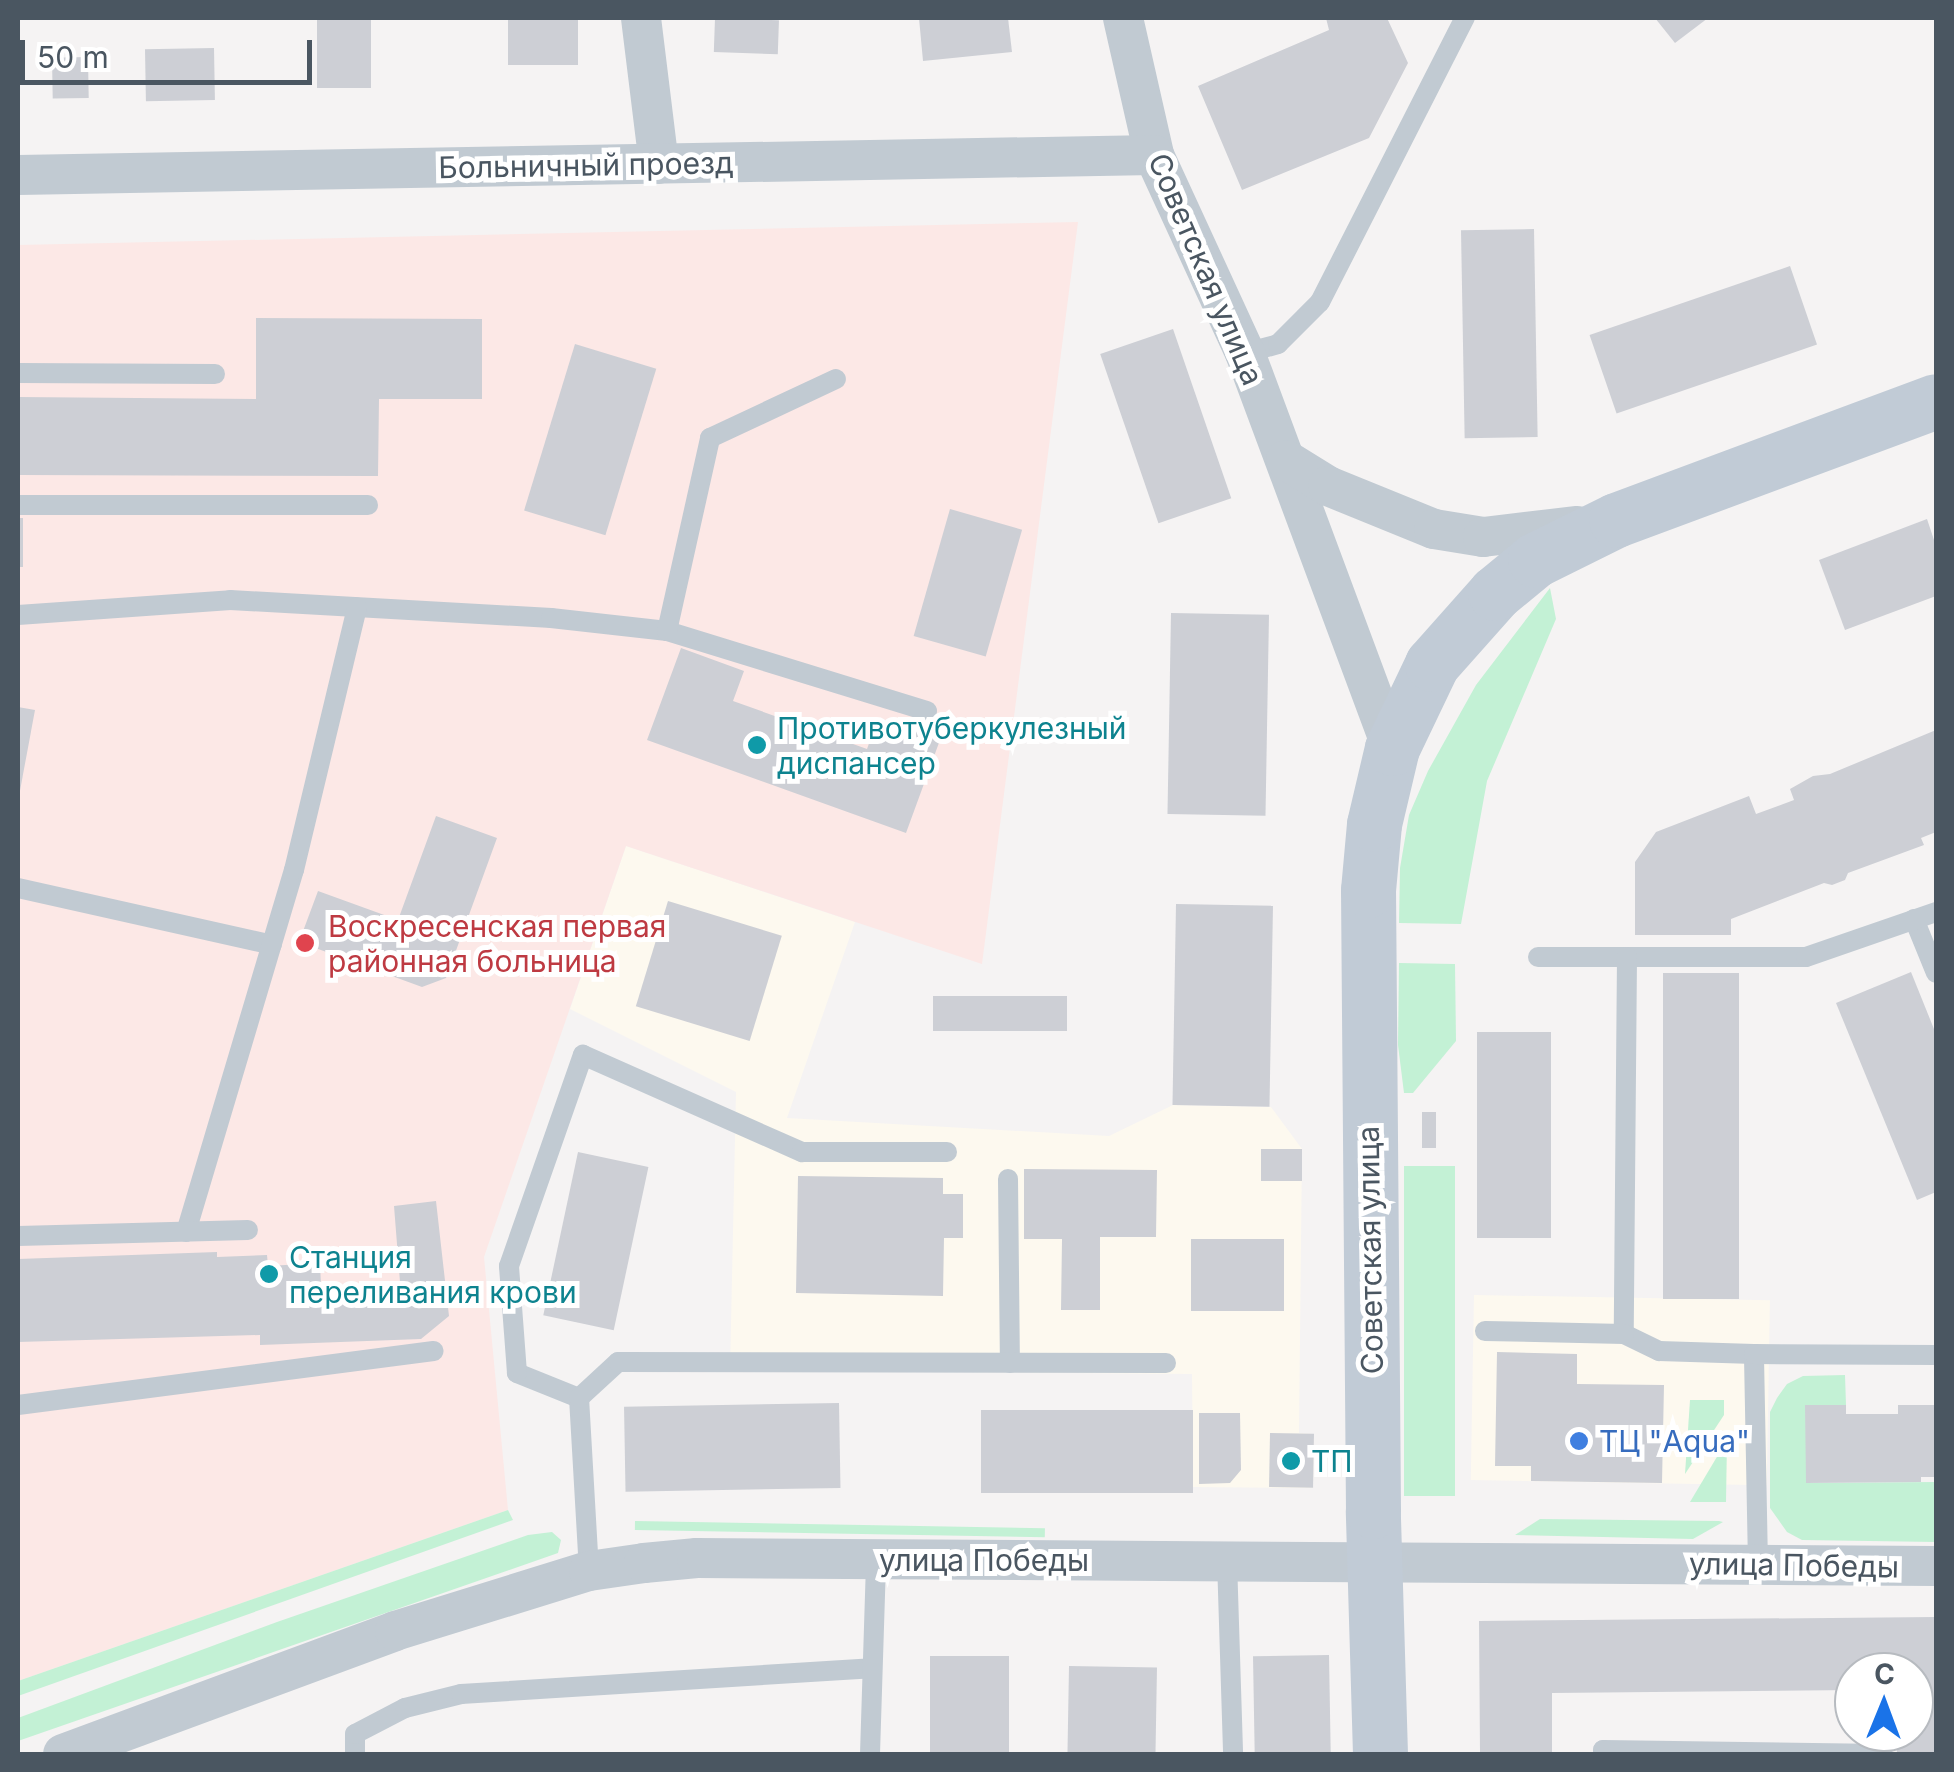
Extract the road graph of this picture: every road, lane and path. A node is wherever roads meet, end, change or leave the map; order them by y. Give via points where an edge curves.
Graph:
1 (641, 18) edge
2 (1123, 18) edge
3 (1464, 18) edge
4 (1154, 155) junction
5 (659, 164) junction
6 (18, 175) edge
7 (1245, 352) junction
8 (18, 373) edge
9 (214, 374) dead end
10 (836, 379) dead end
11 (1936, 401) edge
12 (1286, 460) junction
13 (18, 505) edge
14 (368, 505) dead end
15 (1616, 520) junction
16 (357, 607) junction
17 (18, 615) edge
18 (667, 631) junction
19 (927, 711) dead end
20 (1392, 748) junction
21 (18, 888) edge
22 (1936, 912) edge
23 (1914, 919) junction
24 (272, 946) junction
25 (1538, 956) dead end
26 (1627, 958) junction
27 (1936, 973) edge
28 (947, 1152) dead end
29 (1008, 1180) dead end
30 (248, 1230) dead end
31 (186, 1232) junction
32 (18, 1236) edge
33 (1485, 1331) dead end
34 (1624, 1334) junction
35 (434, 1352) dead end
36 (1754, 1354) junction
37 (1936, 1355) edge
38 (1166, 1363) dead end
39 (1010, 1364) junction
40 (579, 1398) junction
41 (18, 1405) edge
42 (876, 1560) junction
43 (1228, 1560) junction
44 (1375, 1561) junction
45 (1758, 1565) junction
46 (1936, 1566) edge
47 (589, 1571) junction
48 (872, 1668) junction
49 (63, 1754) edge
50 (355, 1754) edge
51 (870, 1754) edge
52 (1233, 1754) edge
53 (1380, 1754) edge
54 (1604, 1754) edge
55 (1883, 1754) edge

1 - 5 street
2 - 4 street, Советская улица
3 - 7 lane via 1320,302 1278,344
4 - 5 street, Больничный проезд
4 - 7 street, Советская улица
5 - 6 street, Больничный проезд
7 - 12 street, Советская улица
8 - 9 lane
10 - 18 lane via 710,438
11 - 15 main road, Советская улица
12 - 15 street via 1328,486 1434,530 1497,536
12 - 20 street, Советская улица
13 - 14 lane
15 - 20 main road, Советская улица via 1535,560 1495,593 1432,664
16 - 17 lane via 230,600
16 - 18 lane
16 - 24 lane
18 - 19 lane
20 - 44 main road, Советская улица via 1374,824 1368,890
21 - 24 lane
22 - 23 lane
23 - 26 lane via 1806,956
23 - 27 lane
24 - 31 lane
25 - 26 lane
26 - 34 lane
28 - 40 lane via 802,1152 583,1055 509,1266 517,1373
29 - 39 lane
30 - 31 lane
31 - 32 lane
33 - 34 lane
34 - 36 lane via 1659,1351
35 - 41 lane
36 - 37 lane
36 - 45 lane
38 - 39 lane
39 - 40 lane via 618,1362
40 - 47 lane
42 - 43 street, улица Победы
42 - 47 street, улица Победы via 697,1558
42 - 48 lane
43 - 44 street, улица Победы
43 - 52 lane
44 - 45 street, улица Победы
44 - 53 main road, Советская улица
45 - 46 street, улица Победы
47 - 49 street, улица Победы via 394,1630
48 - 50 lane via 461,1694 405,1708 355,1734
48 - 51 lane
54 - 55 lane

